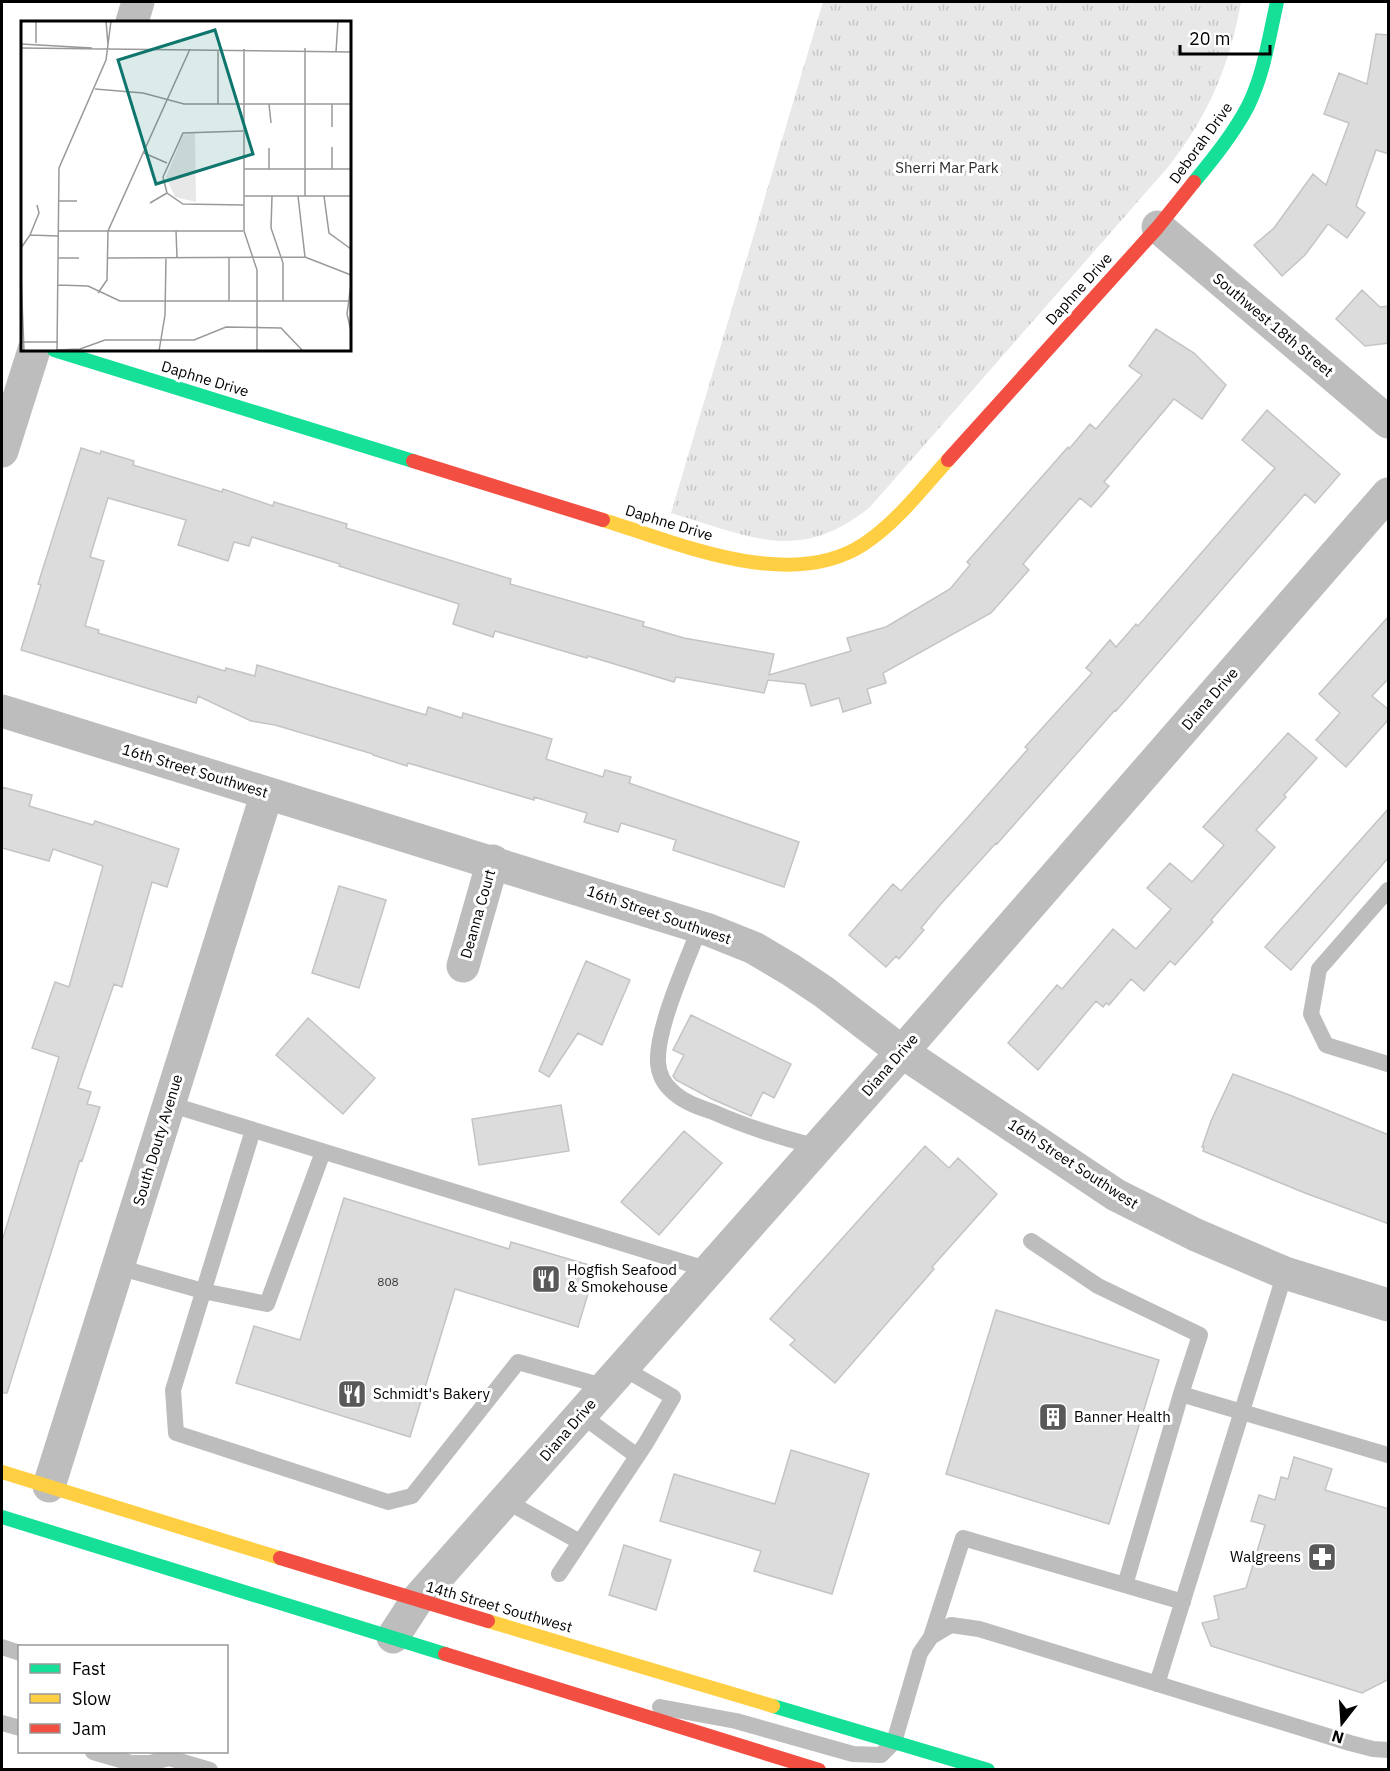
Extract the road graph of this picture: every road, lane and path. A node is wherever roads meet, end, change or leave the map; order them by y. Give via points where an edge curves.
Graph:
1 (138, 2) edge
2 (1277, 2) edge
3 (132, 21) edge
4 (1158, 227) junction
5 (34, 351) edge
6 (57, 351) edge
7 (1389, 422) edge
8 (2, 451) edge
9 (1389, 494) edge
10 (2, 711) edge
11 (267, 793) junction
12 (493, 861) junction
13 (1389, 890) edge
14 (700, 927) junction
15 (463, 966) dead end
16 (902, 1052) junction
17 (1389, 1064) edge
18 (169, 1104) junction
19 (254, 1130) junction
20 (818, 1147) junction
21 (323, 1152) junction
22 (1031, 1241) dead end
23 (118, 1267) junction
24 (709, 1270) junction
25 (1285, 1273) junction
26 (203, 1292) junction
27 (1389, 1305) edge
28 (614, 1378) junction
29 (1181, 1394) junction
30 (1242, 1412) junction
31 (581, 1415) junction
32 (1389, 1455) edge
33 (637, 1456) junction
34 (2, 1472) edge
35 (49, 1486) junction
36 (506, 1501) junction
37 (2, 1517) edge
38 (580, 1542) junction
39 (559, 1574) dead end
40 (1125, 1585) junction
41 (417, 1600) junction
42 (1182, 1602) junction
43 (393, 1637) junction
44 (931, 1637) junction
45 (2, 1647) edge
46 (18, 1652) edge
47 (1157, 1684) junction
48 (602, 1702) junction
49 (2, 1723) edge
50 (18, 1727) edge
51 (894, 1742) junction
52 (1389, 1750) edge
53 (96, 1753) edge
54 (168, 1755) edge
55 (210, 1770) edge
56 (819, 1770) edge
57 (988, 1770) edge

1 - 3 street
2 - 4 main road, Deborah Drive via 1262,70 1248,106 1214,158
4 - 6 main road, Daphne Drive via 898,514 858,547 827,560 802,564 763,564 723,557
4 - 7 street, Southwest 18th Street
5 - 8 street
9 - 16 street, Diana Drive
10 - 11 street, 16th Street Southwest
11 - 12 street, 16th Street Southwest
11 - 18 street, South Douty Avenue
12 - 14 street, 16th Street Southwest
12 - 15 street, Deanna Court
13 - 17 lane via 1318,969 1311,1014 1326,1045
14 - 16 street, 16th Street Southwest via 754,948 791,970
14 - 20 lane via 660,1041 658,1064 663,1082 690,1103 774,1136
16 - 20 street, Diana Drive
16 - 25 street, 16th Street Southwest via 1116,1195
18 - 19 lane
18 - 23 street, South Douty Avenue
19 - 21 lane
19 - 26 lane
20 - 24 street, Diana Drive
21 - 24 lane
21 - 26 lane via 267,1304
22 - 29 lane via 1098,1286 1200,1335
23 - 26 lane
23 - 35 street, South Douty Avenue
24 - 28 street, Diana Drive
25 - 27 street, 16th Street Southwest
25 - 30 lane
26 - 28 lane via 173,1390 176,1433 388,1502 412,1496 518,1362
28 - 31 street, Diana Drive
28 - 33 lane via 673,1397
29 - 30 lane
29 - 40 lane
30 - 32 lane
30 - 42 lane
31 - 33 lane
31 - 36 street, Diana Drive
33 - 38 lane
34 - 35 main road, 14th Street Southwest
35 - 41 main road, 14th Street Southwest
36 - 38 lane
36 - 41 street, Diana Drive
37 - 43 main road
38 - 39 lane
40 - 42 lane
40 - 44 lane via 963,1538
41 - 43 street, Diana Drive
41 - 51 main road, 14th Street Southwest
42 - 47 lane
43 - 48 main road
44 - 47 lane via 951,1625 979,1629
44 - 51 lane via 920,1653
45 - 46 lane
47 - 52 lane via 1365,1747
48 - 51 lane via 704,1714 853,1754 880,1755
48 - 56 main road
49 - 50 lane
51 - 57 main road, 14th Street Southwest
53 - 54 lane via 131,1763 150,1763
54 - 55 lane

